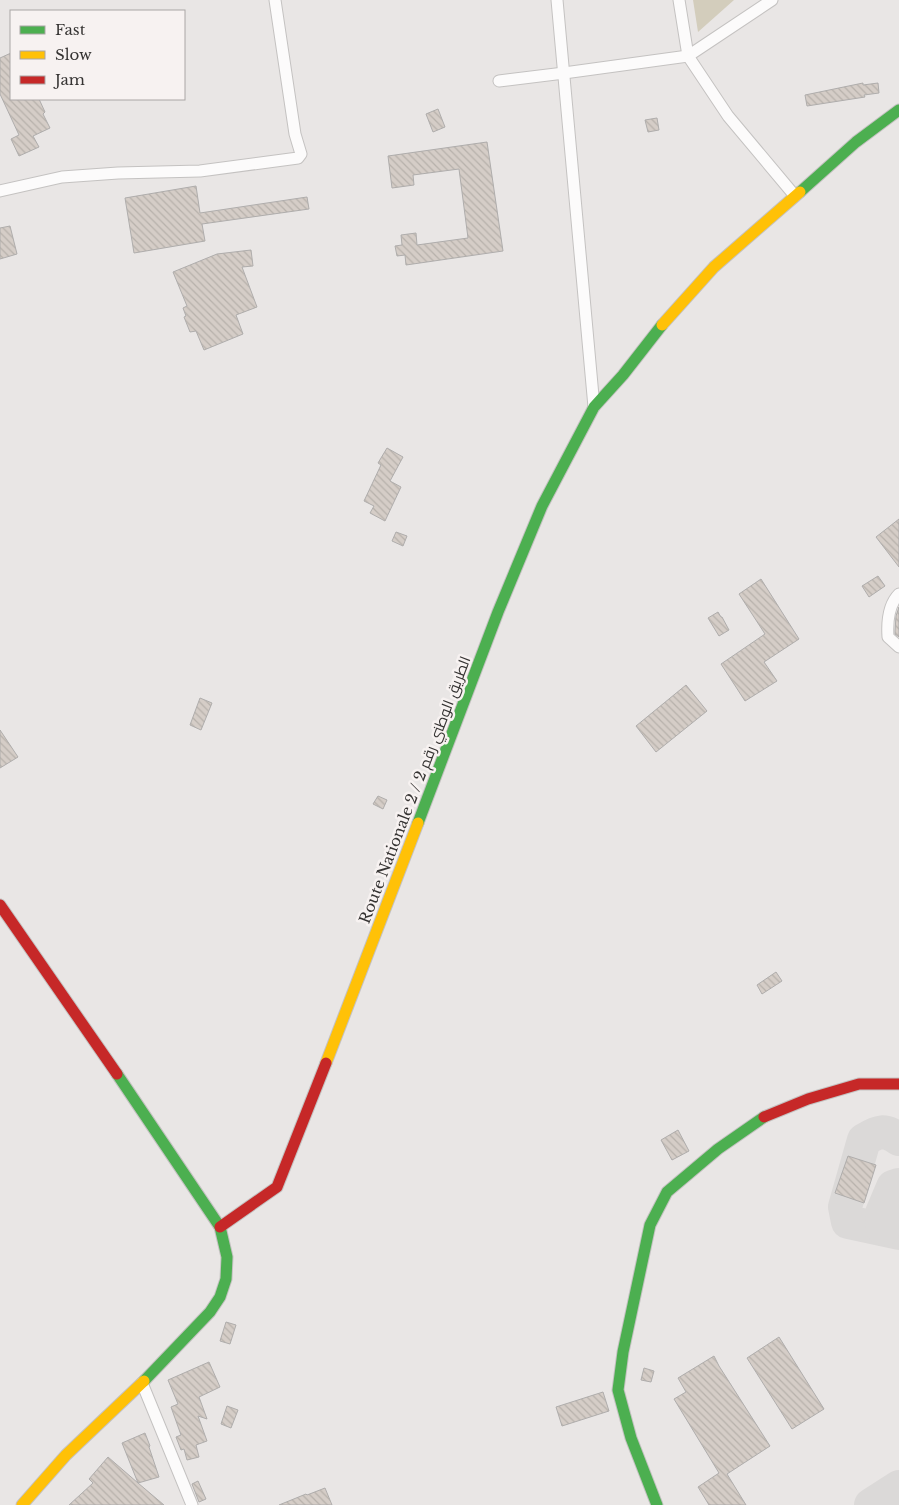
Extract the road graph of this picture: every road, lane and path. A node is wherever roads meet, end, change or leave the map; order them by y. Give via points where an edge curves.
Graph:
1 (275, 0) edge
2 (557, 0) edge
3 (679, 0) edge
4 (772, 0) edge
5 (688, 56) junction
6 (564, 74) junction
7 (499, 81) dead end
8 (899, 110) edge
9 (0, 191) edge
10 (795, 196) junction
11 (594, 407) junction
12 (899, 594) edge
13 (899, 647) edge
14 (0, 905) edge
15 (899, 1084) edge
16 (220, 1227) junction
17 (142, 1383) junction
18 (22, 1505) edge
19 (192, 1505) edge
20 (657, 1505) edge

1 - 9 street via 295,134 301,154 298,158 200,170 62,177
2 - 6 street
3 - 5 street
4 - 5 street
5 - 6 street
5 - 10 street via 728,116
6 - 7 street
6 - 11 street
8 - 10 street, Route Nationale 2 / الطريق الوطني رقم 2 via 856,142
10 - 11 street, Route Nationale 2 / الطريق الوطني رقم 2 via 714,267
11 - 16 street, Route Nationale 2 / الطريق الوطني رقم 2 via 542,506 498,612 277,1187
12 - 13 street via 892,601 887,624 888,637
14 - 16 street
15 - 20 street via 859,1084 763,1117 667,1192 650,1225 618,1390 631,1438
16 - 17 street via 227,1257 226,1280 220,1297 210,1312
17 - 18 street via 66,1455
17 - 19 street

